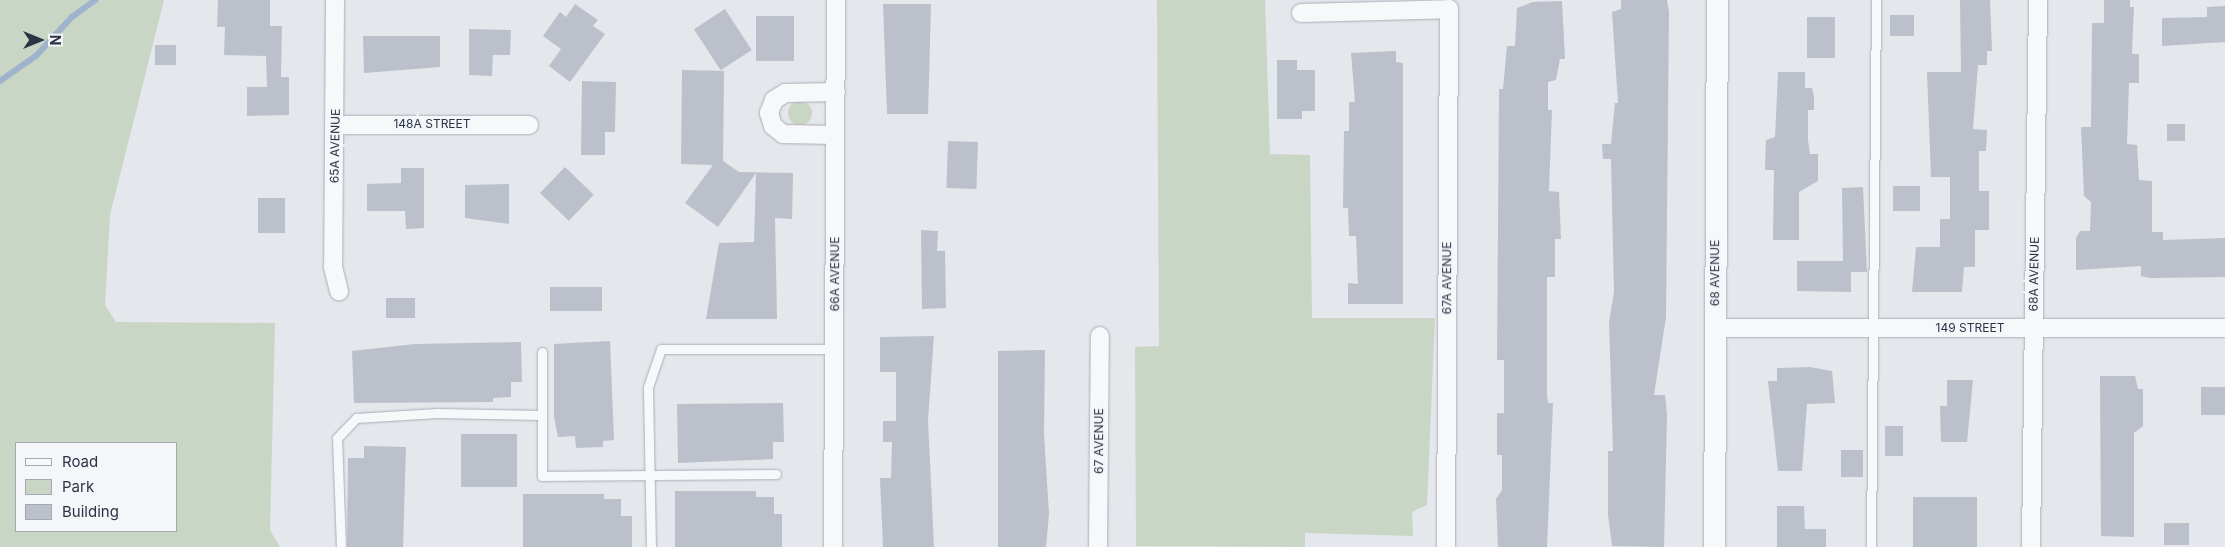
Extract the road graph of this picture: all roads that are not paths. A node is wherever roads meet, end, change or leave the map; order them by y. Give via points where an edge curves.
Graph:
1 (335, 0) edge
2 (836, 0) edge
3 (1717, 0) edge
4 (1876, 0) edge
5 (2038, 0) edge
6 (1301, 13) dead end
7 (836, 92) junction
8 (335, 124) junction
9 (529, 125) dead end
10 (836, 135) junction
11 (339, 291) dead end
12 (1715, 328) junction
13 (1874, 328) junction
14 (2034, 328) junction
15 (2225, 328) edge
16 (1100, 336) dead end
17 (834, 349) junction
18 (542, 352) dead end
19 (541, 415) junction
20 (776, 474) dead end
21 (650, 476) junction
22 (341, 547) edge
23 (651, 547) edge
24 (833, 547) edge
25 (1098, 547) edge
26 (1446, 547) edge
27 (1714, 547) edge
28 (1871, 547) edge
29 (2031, 547) edge

1 - 8 street, 65A AVENUE
2 - 7 street, 66A AVENUE
3 - 12 street, 68 AVENUE
4 - 13 lane
5 - 14 street, 68A AVENUE
6 - 26 street, 67A AVENUE via 1449,10
7 - 10 street, 66A AVENUE
7 - 10 street via 785,93 774,100 769,113 773,126 783,134
8 - 9 street, 148A STREET
8 - 11 street, 65A AVENUE via 333,267
10 - 17 street, 66A AVENUE
12 - 13 street, 149 STREET
12 - 27 street, 68 AVENUE
13 - 14 street, 149 STREET
13 - 28 lane
14 - 15 street, 149 STREET
14 - 29 street, 68A AVENUE
16 - 25 street, 67 AVENUE
17 - 21 lane via 661,349 648,387
17 - 24 street, 66A AVENUE
18 - 19 lane
19 - 21 lane via 542,476
19 - 22 lane via 437,412 356,418 337,438
20 - 21 lane
21 - 23 lane

